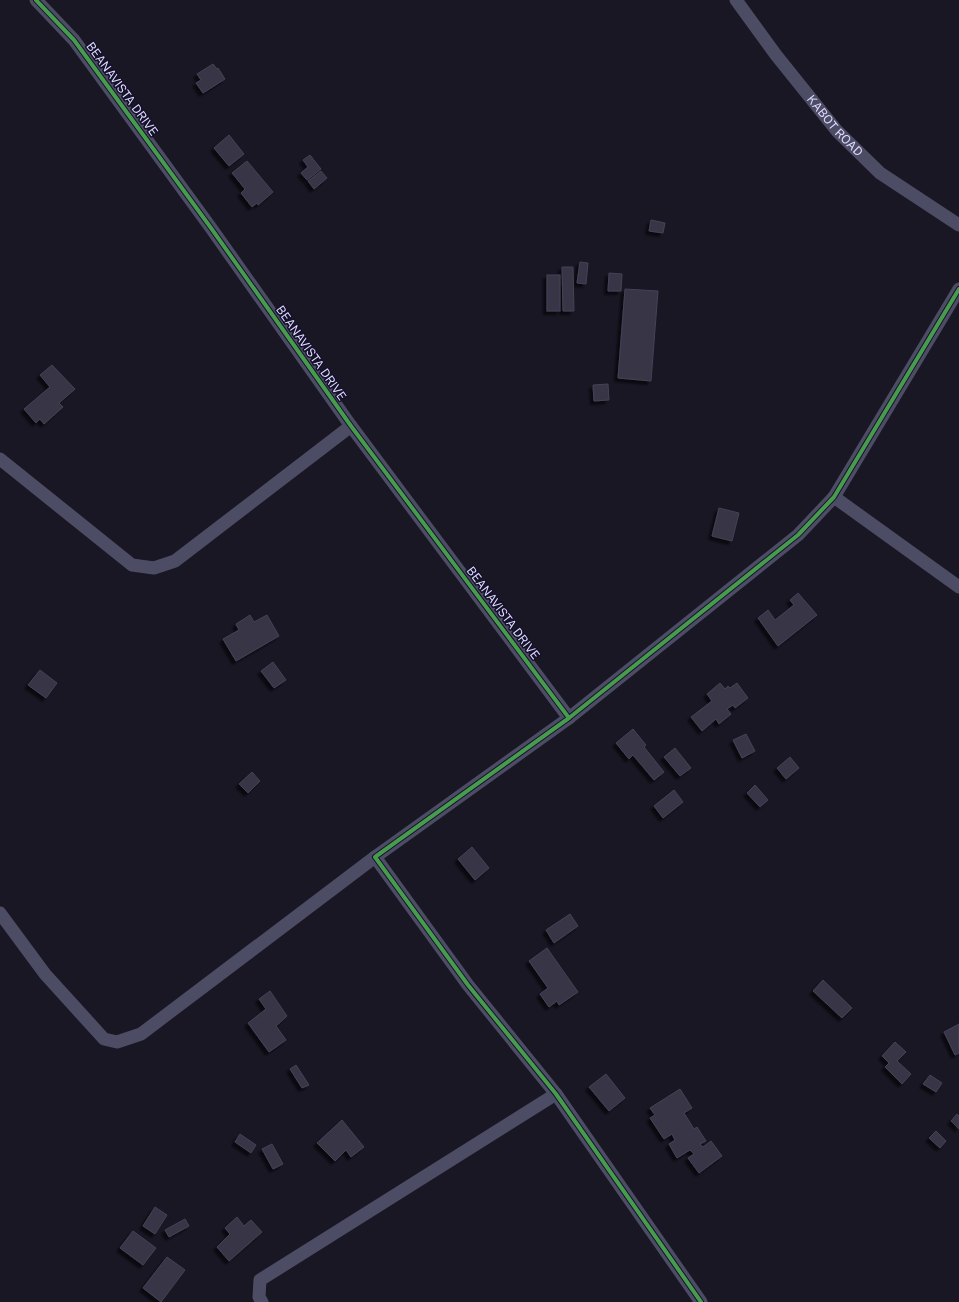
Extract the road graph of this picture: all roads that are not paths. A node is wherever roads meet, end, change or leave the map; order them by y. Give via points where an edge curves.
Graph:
1 (36, 0) edge
2 (736, 0) edge
3 (959, 225) edge
4 (959, 289) edge
5 (351, 426) junction
6 (0, 459) edge
7 (834, 498) junction
8 (959, 587) edge
9 (569, 718) junction
10 (375, 857) junction
11 (0, 913) edge
12 (556, 1094) junction
13 (262, 1302) edge
14 (701, 1302) edge

1 - 5 street, BEANAVISTA DRIVE via 74,40
2 - 3 street, KABOT ROAD via 837,131 880,173
4 - 7 street
5 - 6 street via 175,561 154,568 132,565
5 - 9 street, BEANAVISTA DRIVE
7 - 8 street
7 - 9 street via 798,535
9 - 10 street
10 - 11 street via 141,1034 117,1042 104,1039 45,974
10 - 12 street via 468,985
12 - 13 street via 260,1280 258,1297
12 - 14 street

